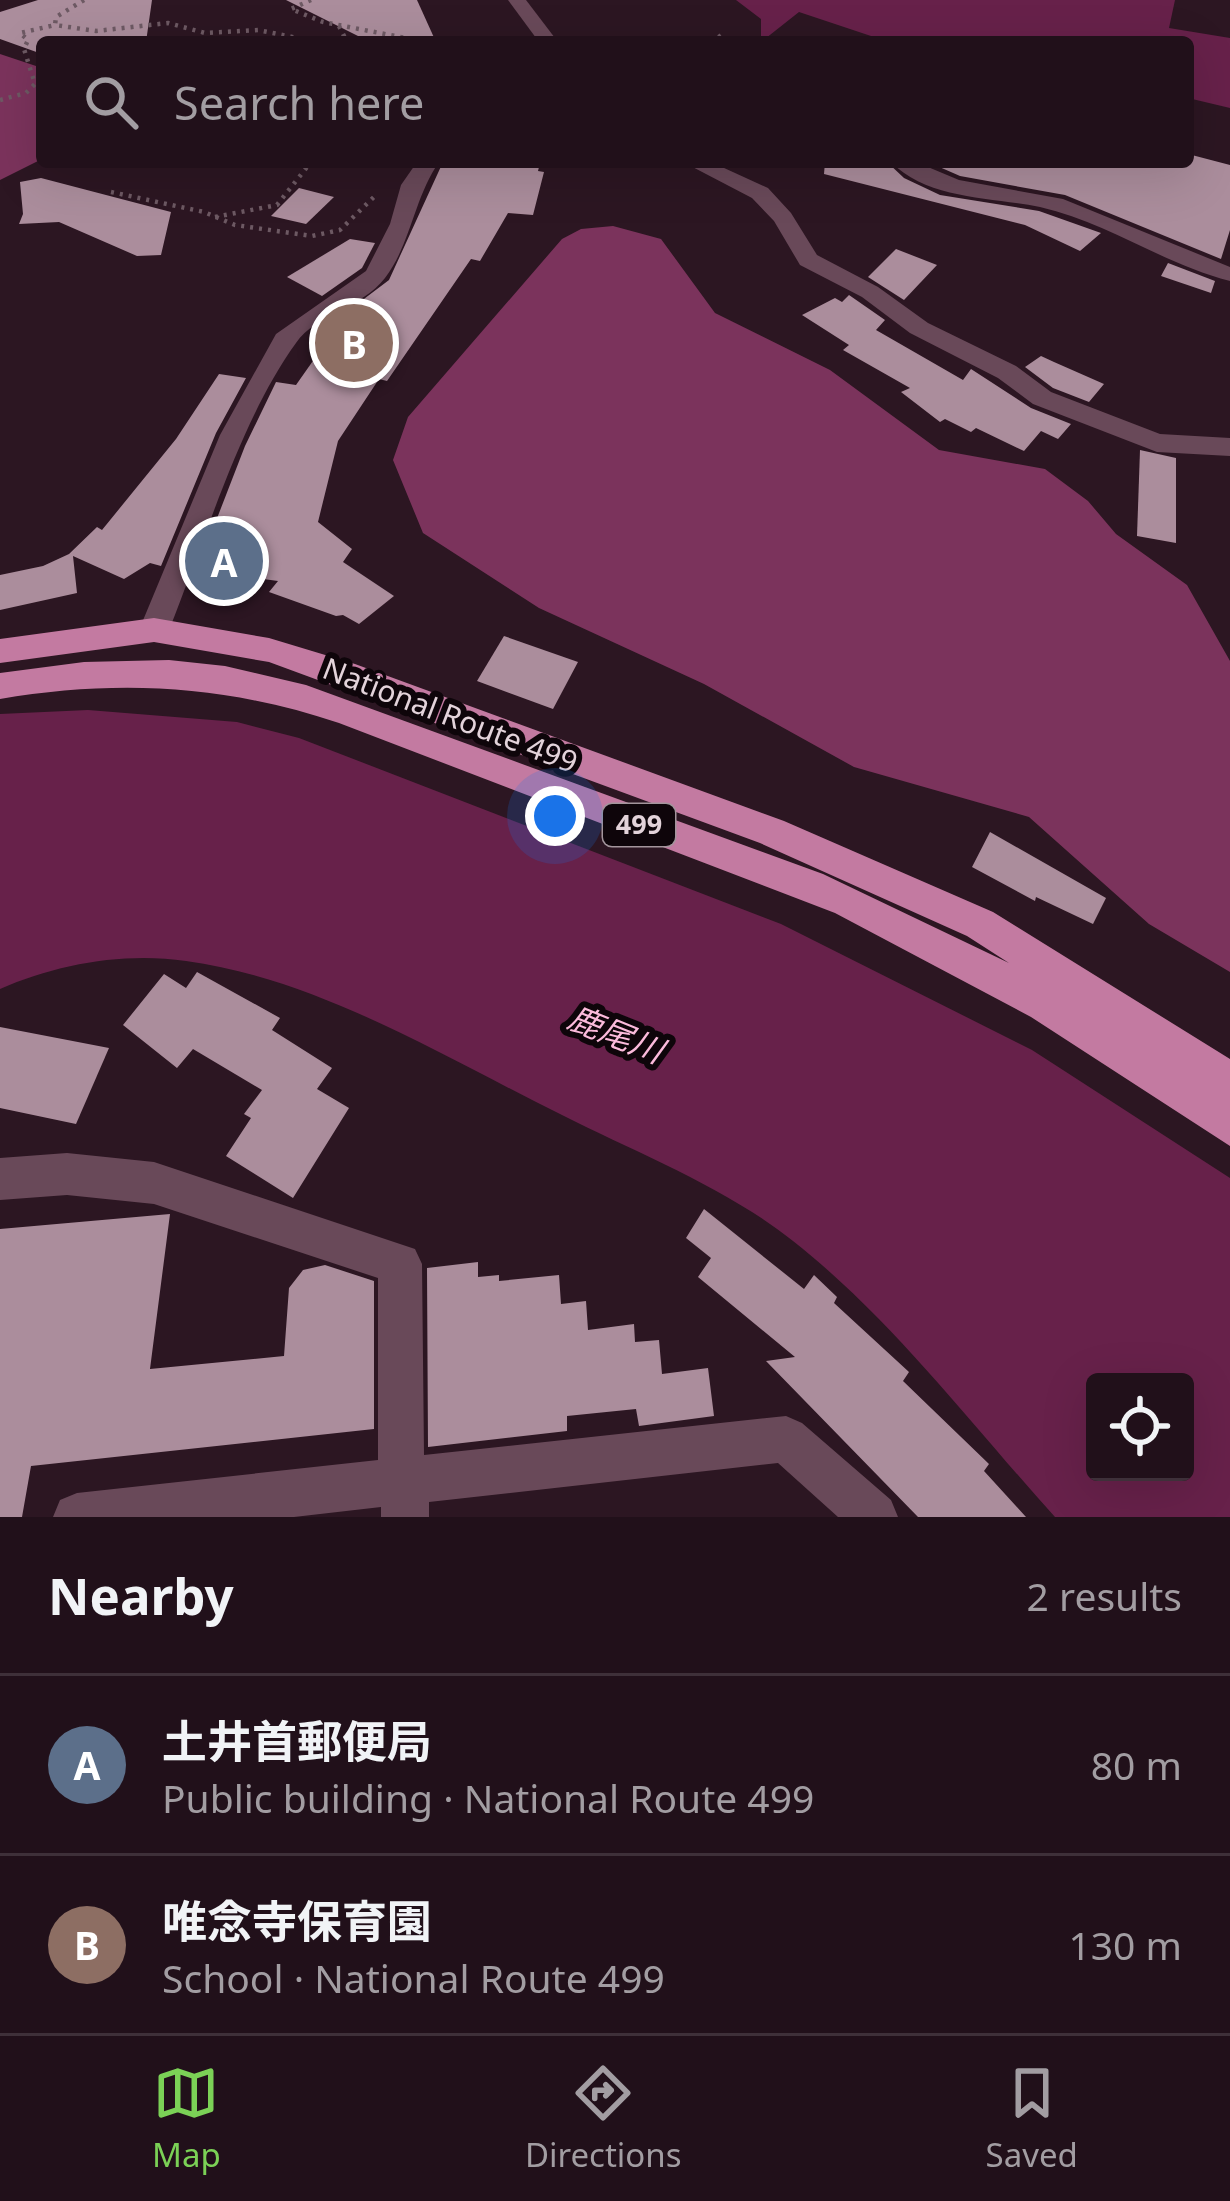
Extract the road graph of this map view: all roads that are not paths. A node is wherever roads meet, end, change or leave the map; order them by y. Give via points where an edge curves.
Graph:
1 (513, 0) edge
2 (528, 36) edge
3 (544, 36) edge
4 (424, 168) edge
5 (707, 168) edge
6 (911, 168) edge
7 (1230, 274) edge
8 (1230, 447) edge
9 (154, 630) junction
10 (0, 651) edge
11 (0, 686) edge
12 (1230, 1082) edge
13 (1230, 1126) edge
14 (0, 1179) edge
15 (405, 1499) edge
16 (77, 1517) edge
17 (874, 1517) edge

1 - 2 street
1 - 3 street
4 - 9 street via 376,274 288,334 233,435
5 - 8 street via 760,193 808,260 1042,398 1156,443
6 - 7 street via 925,178 1058,205
9 - 10 highway, National Route 499 / 499
9 - 12 highway, National Route 499 / 499 via 268,650 355,677 772,832 980,924
11 - 13 highway, National Route 499 / 499 via 130,673 224,679 363,718 922,936
14 - 15 street via 67,1174 154,1183 400,1264
15 - 16 street
15 - 17 street via 786,1439

